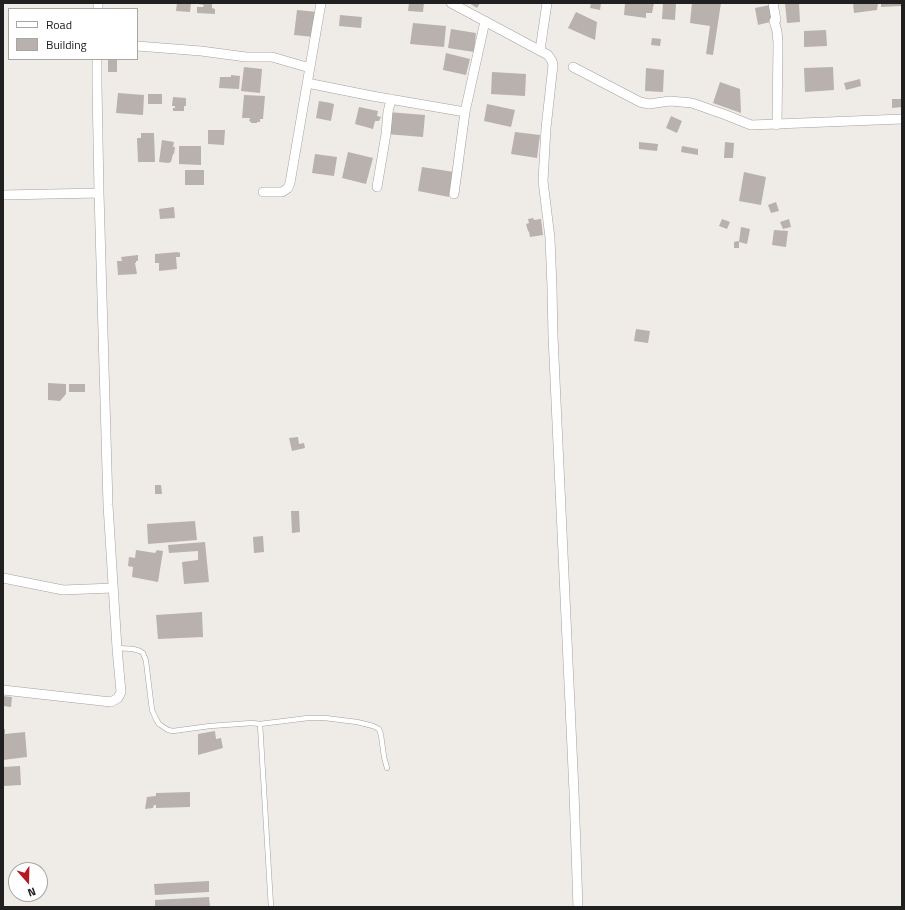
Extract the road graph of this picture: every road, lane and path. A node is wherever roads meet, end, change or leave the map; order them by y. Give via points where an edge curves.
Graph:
1 (321, 3) edge
2 (451, 3) edge
3 (547, 3) edge
4 (773, 3) edge
5 (485, 21) junction
6 (138, 46) edge
7 (540, 50) junction
8 (97, 60) edge
9 (573, 67) dead end
10 (310, 68) junction
11 (307, 83) junction
12 (390, 99) junction
13 (465, 112) junction
14 (902, 119) edge
15 (777, 125) junction
16 (377, 187) dead end
17 (263, 192) dead end
18 (99, 193) junction
19 (454, 194) dead end
20 (3, 195) edge
21 (3, 578) edge
22 (113, 588) junction
23 (117, 648) junction
24 (3, 690) edge
25 (260, 724) junction
26 (387, 768) dead end
27 (271, 907) edge
28 (578, 907) edge

1 - 10 street
2 - 5 street
3 - 7 street
4 - 15 street via 778,43
5 - 7 street
5 - 13 street
6 - 10 street via 246,57 267,56
7 - 28 street via 551,58 553,65 543,181 550,238
8 - 18 street
9 - 15 street via 640,102 686,102 751,125
10 - 11 street
11 - 12 street
11 - 17 street via 290,185 282,192
12 - 13 street
12 - 16 street
13 - 19 street
14 - 15 street
18 - 20 street
18 - 22 street via 108,506
21 - 22 street via 63,590
22 - 23 street
23 - 24 street via 121,692 118,698 111,702
23 - 25 lane via 138,650 143,653 152,710 159,724 164,727 173,731 210,726
25 - 26 lane via 325,718 376,727 380,731
25 - 27 lane

